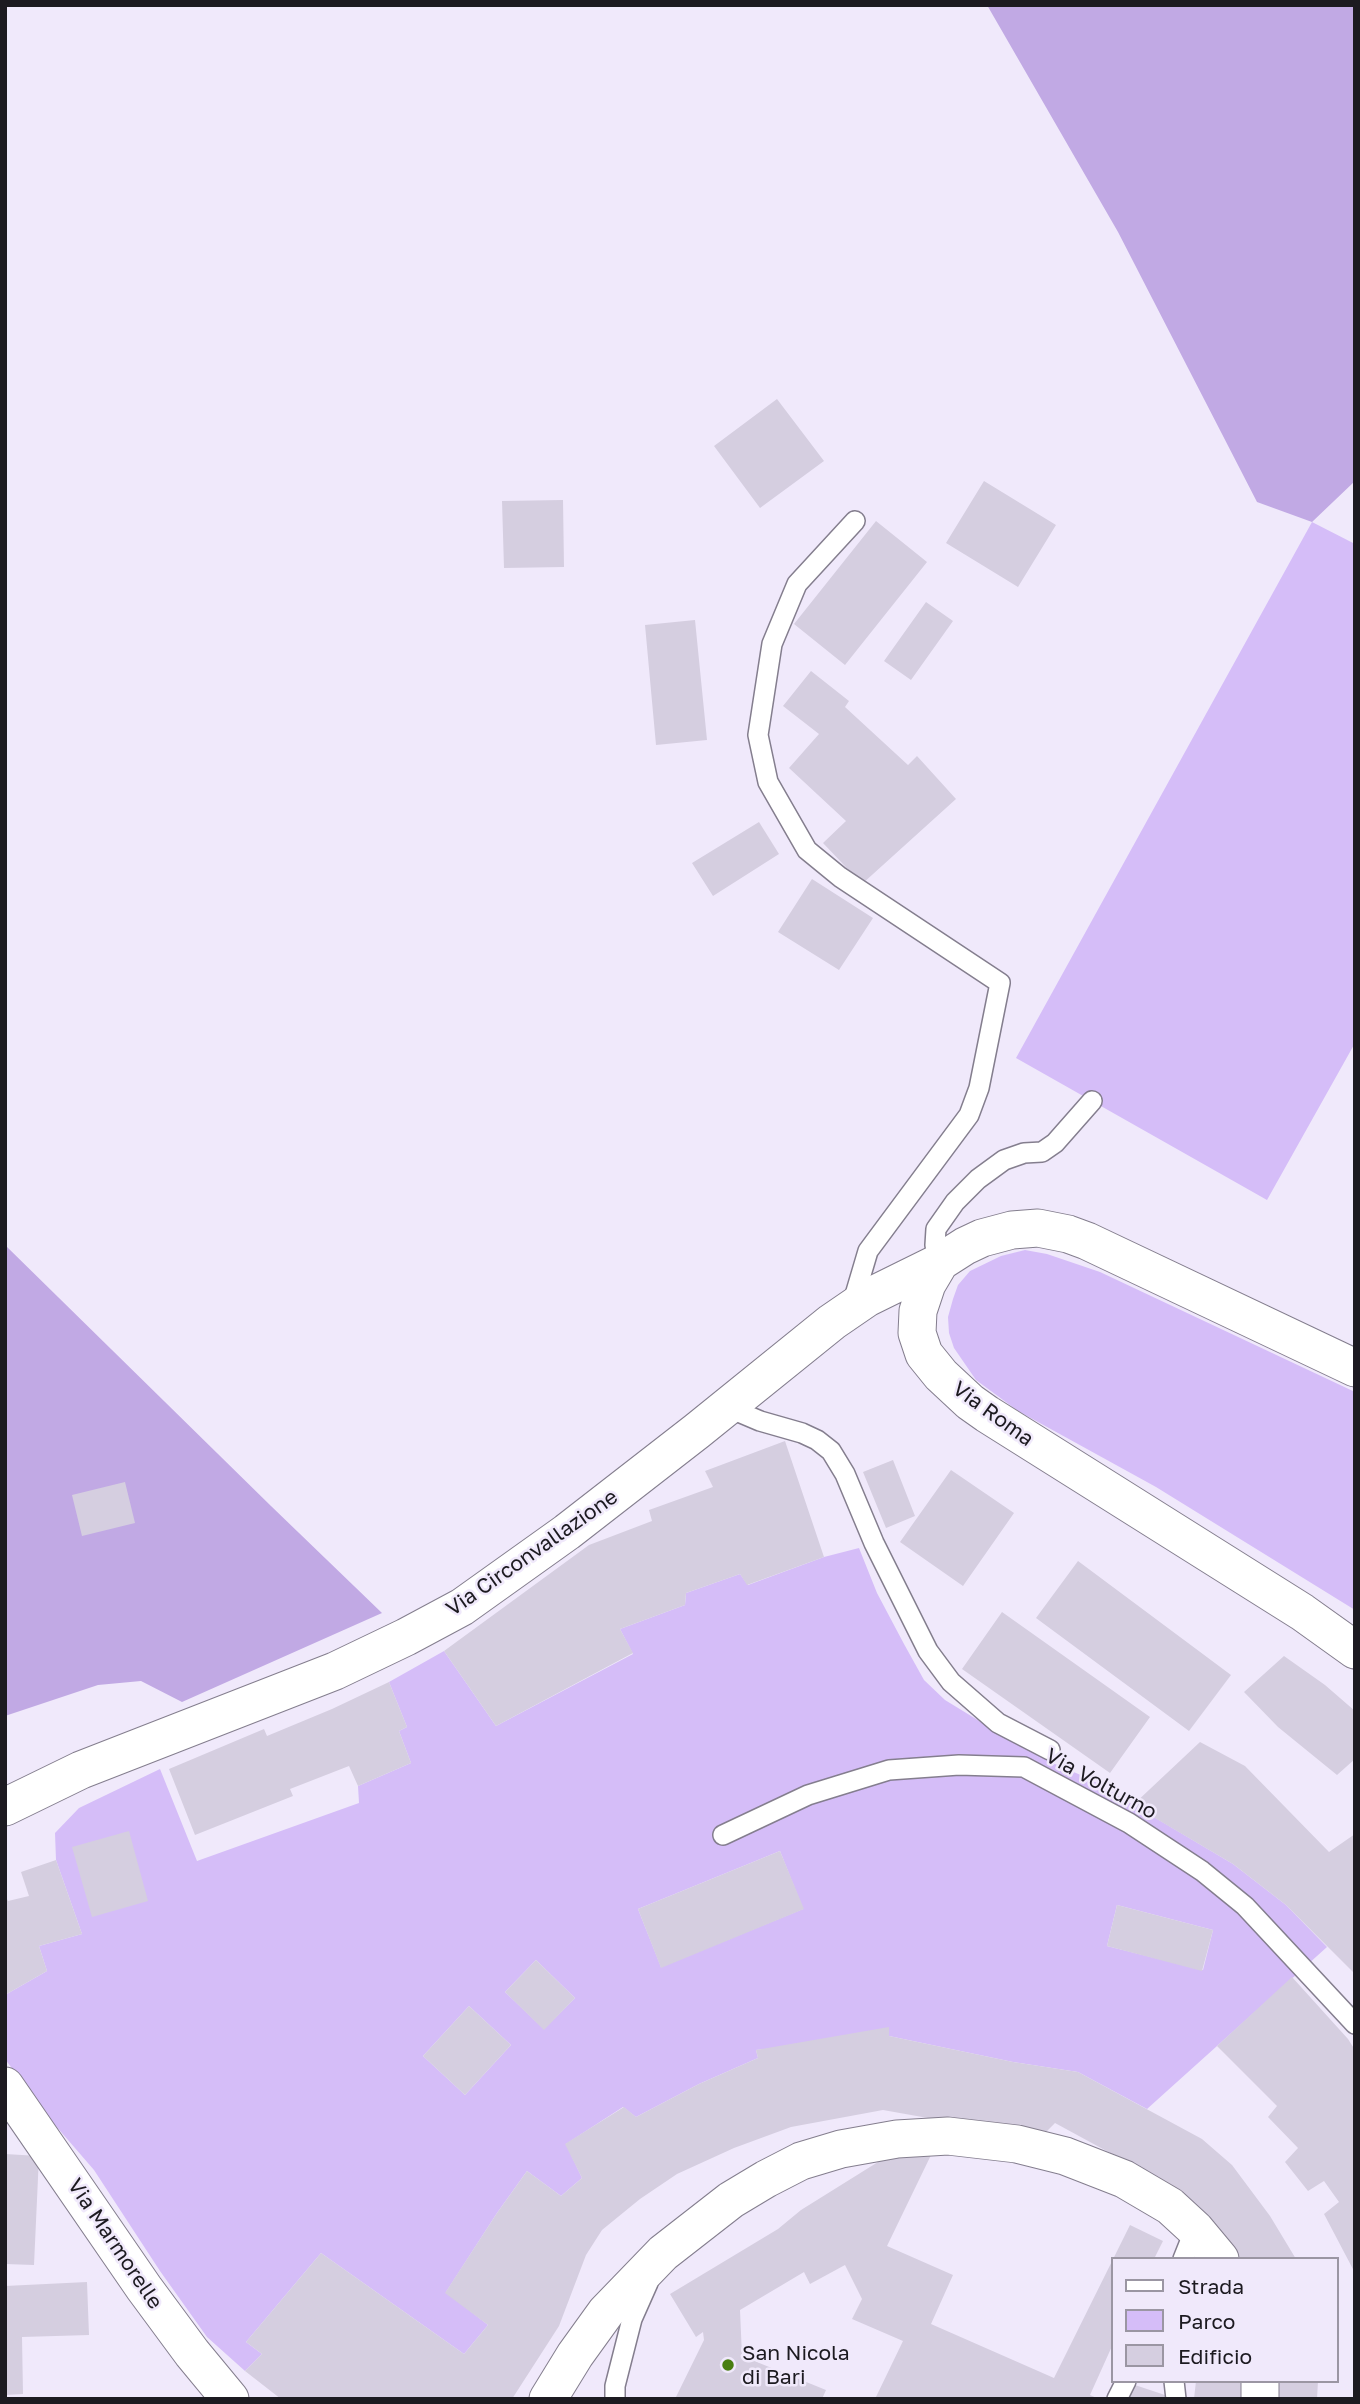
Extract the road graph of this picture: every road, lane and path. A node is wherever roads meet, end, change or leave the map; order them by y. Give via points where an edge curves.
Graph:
1 (855, 521) dead end
2 (1092, 1101) dead end
3 (940, 1262) junction
4 (851, 1309) junction
5 (1355, 1368) edge
6 (727, 1407) junction
7 (1355, 1650) edge
8 (1050, 1750) dead end
9 (5, 1807) edge
10 (723, 1835) dead end
11 (1355, 2024) edge
12 (5, 2086) edge
13 (1189, 2244) edge
14 (663, 2253) junction
15 (1216, 2257) edge
16 (1125, 2383) edge
17 (230, 2399) edge
18 (548, 2399) edge
19 (615, 2399) edge
20 (1117, 2399) edge

1 - 4 lane via 797,584 772,644 758,735 768,782 807,850 840,877 1000,983 979,1088 969,1115 869,1251
2 - 3 lane via 1055,1143 1042,1152 1004,1160 955,1202 936,1229
3 - 4 street, Via Circonvallazione
3 - 5 street via 965,1246 1000,1233 1028,1228 1059,1232 1087,1241
3 - 7 street, Via Roma via 920,1298 917,1333 924,1354 956,1390
4 - 6 street, Via Circonvallazione
6 - 8 lane via 802,1433 831,1451 928,1651 951,1682 998,1723
6 - 9 street, Via Circonvallazione via 462,1607 335,1671 81,1770
10 - 11 lane, Via Volturno via 808,1795 889,1770 1024,1767 1129,1823 1202,1871 1245,1906
12 - 17 street, Via Marmorelle via 144,2288
13 - 14 street via 1170,2206 1084,2162 1017,2144 922,2136 841,2149 784,2169 731,2200
13 - 15 street
14 - 18 street via 607,2312
14 - 19 lane via 632,2319
16 - 20 lane

